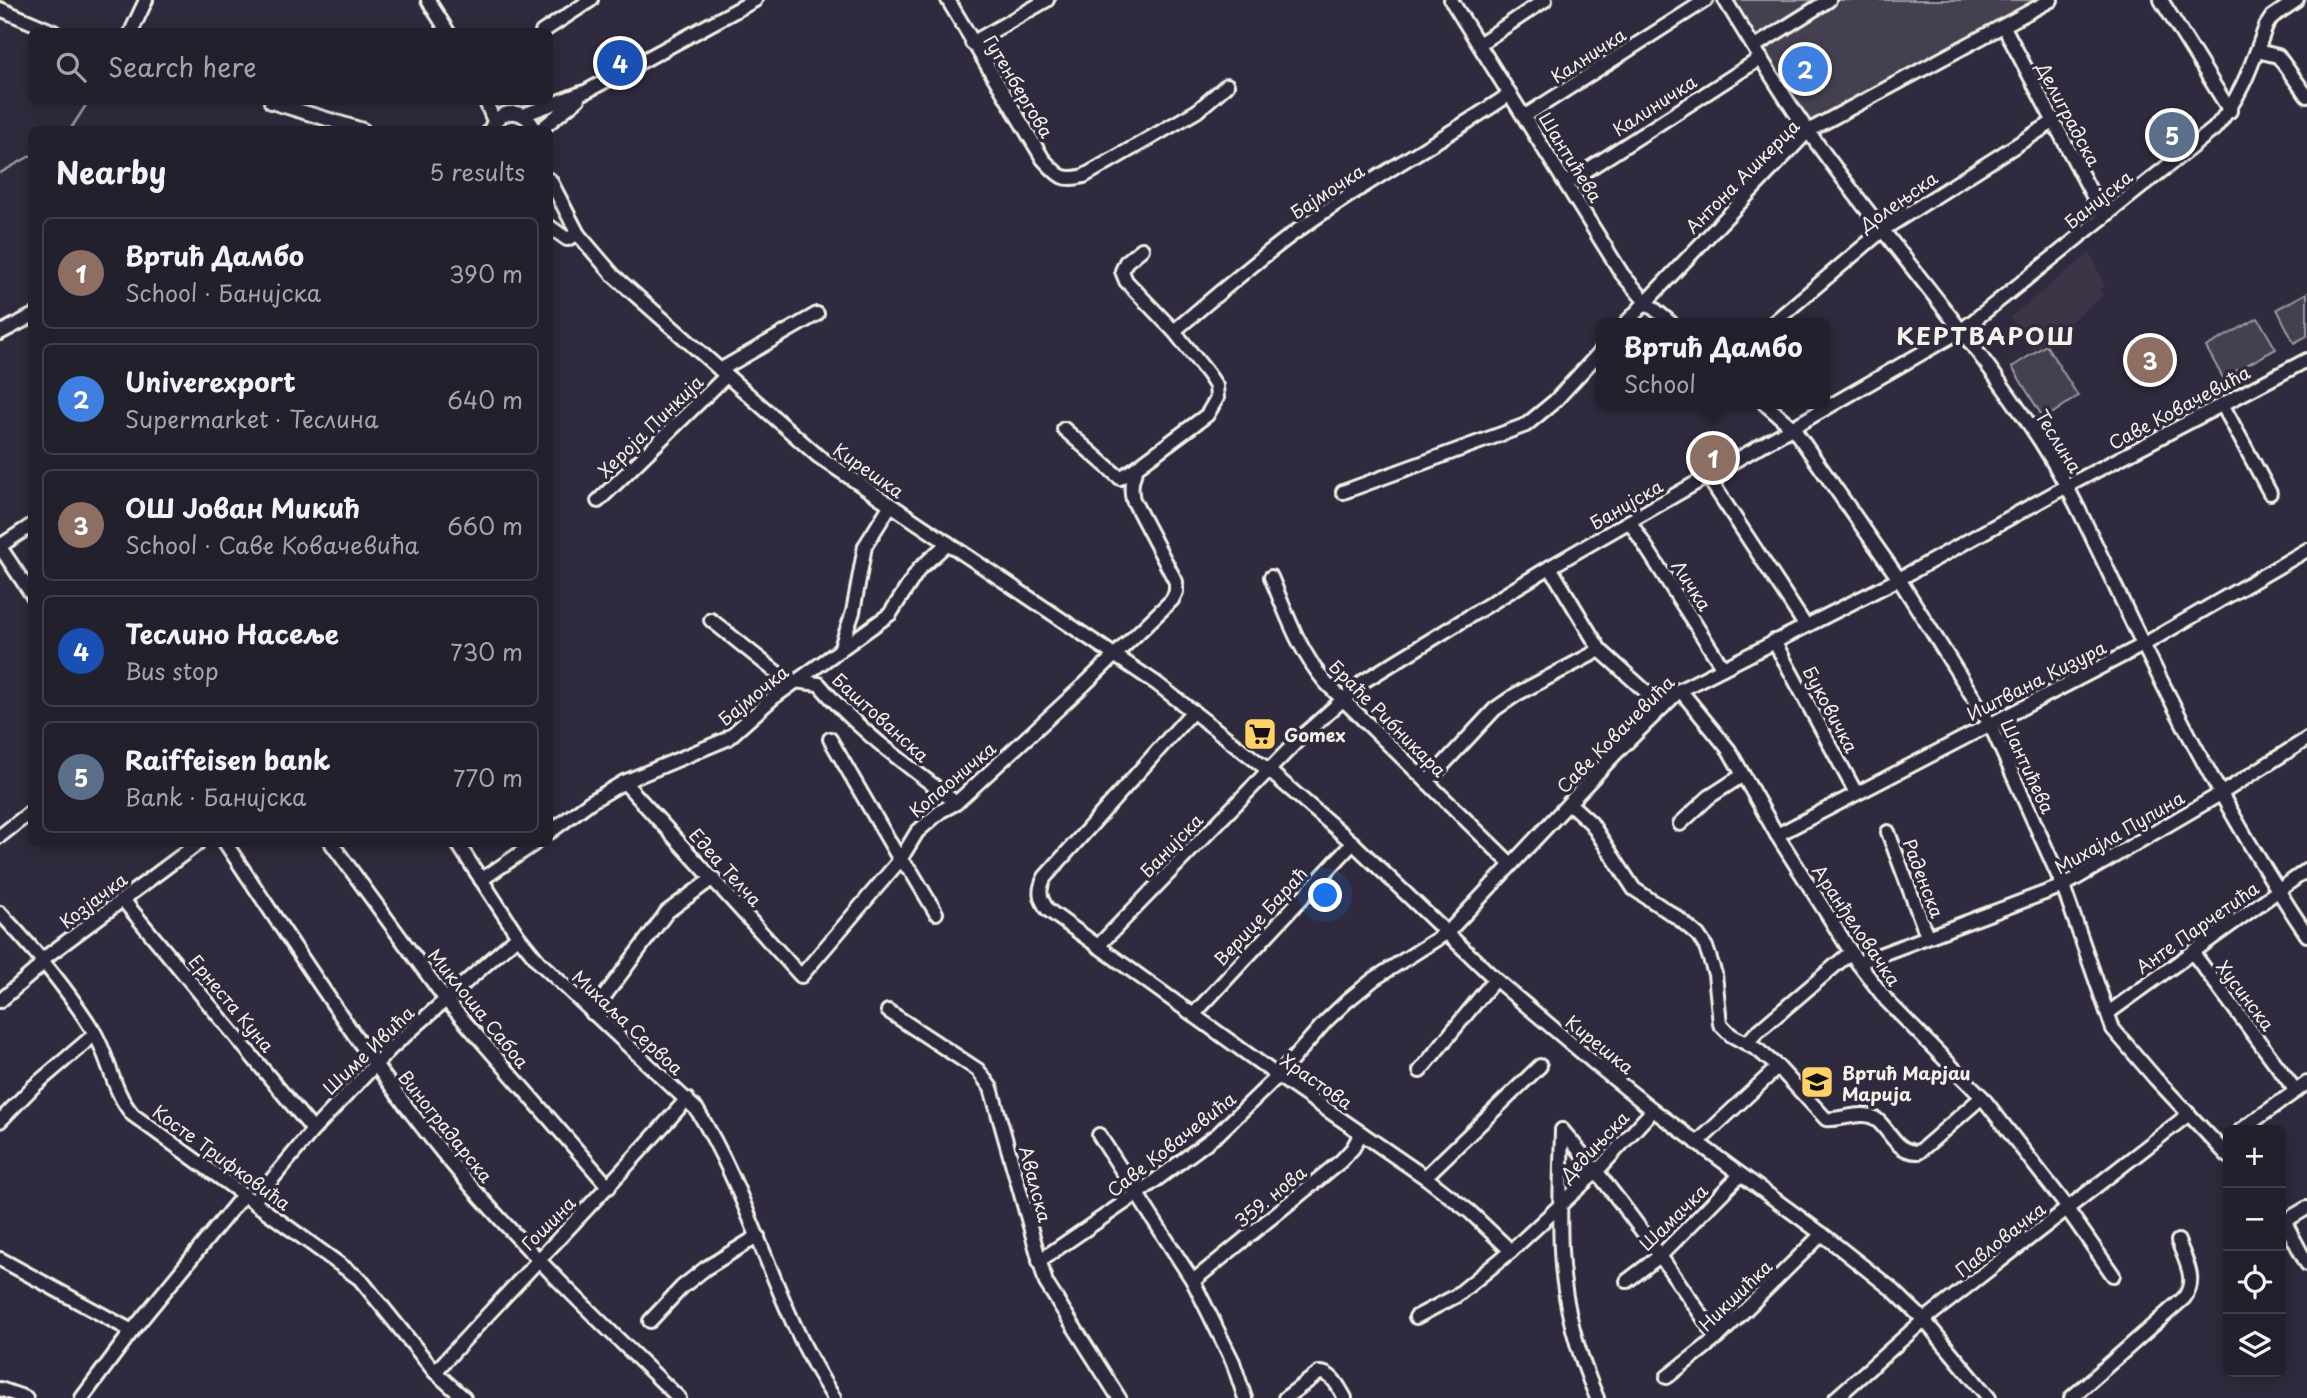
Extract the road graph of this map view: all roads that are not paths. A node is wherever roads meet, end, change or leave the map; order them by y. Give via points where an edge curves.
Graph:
1 (146, 0) edge
2 (428, 0) edge
3 (591, 0) edge
4 (755, 0) edge
5 (948, 0) edge
6 (1047, 0) edge
7 (1451, 0) edge
8 (1545, 0) edge
9 (1706, 0) edge
10 (1725, 0) edge
11 (1829, 0) edge
12 (2051, 0) edge
13 (2161, 0) edge
14 (2297, 0) edge
15 (0, 9) edge
16 (2004, 27) junction
17 (45, 28) edge
18 (133, 28) edge
19 (446, 28) edge
20 (548, 28) edge
21 (972, 43) junction
22 (1479, 44) junction
23 (2257, 51) junction
24 (1757, 52) junction
25 (1227, 85) dead end
26 (587, 91) junction
27 (1510, 94) junction
28 (2307, 96) edge
29 (553, 104) edge
30 (281, 105) edge
31 (487, 105) edge
32 (550, 105) edge
33 (505, 107) edge
34 (2230, 111) junction
35 (523, 115) junction
36 (1525, 116) junction
37 (2053, 122) junction
38 (350, 126) edge
39 (491, 126) edge
40 (492, 126) edge
41 (534, 126) edge
42 (542, 126) edge
43 (1808, 131) junction
44 (1567, 183) junction
45 (553, 186) edge
46 (553, 197) edge
47 (565, 211) junction
48 (2104, 217) junction
49 (553, 229) edge
50 (1884, 229) junction
51 (578, 234) junction
52 (1142, 249) dead end
53 (1646, 302) junction
54 (817, 314) dead end
55 (28, 318) edge
56 (1631, 318) edge
57 (1665, 318) edge
58 (1779, 318) edge
59 (1962, 330) junction
60 (1174, 331) junction
61 (0, 333) edge
62 (1596, 356) edge
63 (2307, 360) edge
64 (723, 373) junction
65 (2222, 404) junction
66 (1830, 407) edge
67 (1771, 409) edge
68 (1826, 409) edge
69 (1793, 428) junction
70 (1064, 429) dead end
71 (1137, 467) junction
72 (1708, 477) junction
73 (1120, 478) junction
74 (2067, 486) junction
75 (1131, 489) junction
76 (1343, 492) dead end
77 (2270, 493) dead end
78 (598, 501) dead end
79 (890, 506) junction
80 (1630, 522) junction
81 (28, 528) edge
82 (948, 544) junction
83 (0, 547) edge
84 (2307, 550) edge
85 (1550, 567) junction
86 (1271, 577) dead end
87 (1899, 579) junction
88 (28, 589) edge
89 (711, 620) dead end
90 (1805, 625) junction
91 (1774, 641) junction
92 (2143, 645) junction
93 (840, 650) junction
94 (1600, 650) junction
95 (1115, 654) junction
96 (1723, 668) junction
97 (795, 683) junction
98 (1681, 690) junction
99 (1343, 699) junction
100 (1662, 707) junction
101 (1193, 711) junction
102 (1990, 724) junction
103 (830, 739) dead end
104 (2307, 739) edge
105 (1268, 770) junction
106 (1743, 775) junction
107 (624, 782) junction
108 (1427, 782) junction
109 (1856, 793) junction
110 (2222, 793) junction
111 (956, 803) junction
112 (1569, 803) junction
113 (28, 814) edge
114 (1681, 824) dead end
115 (553, 830) edge
116 (1888, 832) dead end
117 (1777, 835) junction
118 (0, 836) edge
119 (1353, 843) junction
120 (193, 847) edge
121 (228, 847) edge
122 (333, 847) edge
123 (460, 847) edge
124 (530, 847) edge
125 (900, 860) junction
126 (1511, 863) junction
127 (2307, 870) edge
128 (713, 878) junction
129 (481, 880) junction
130 (2063, 886) junction
131 (2278, 891) junction
132 (123, 900) junction
133 (0, 913) edge
134 (936, 913) dead end
135 (1448, 932) junction
136 (2307, 935) edge
137 (518, 936) junction
138 (1927, 936) junction
139 (1098, 946) junction
140 (2193, 953) junction
141 (1855, 957) junction
142 (43, 959) junction
143 (801, 976) joint
144 (1495, 979) junction
145 (446, 1000) junction
146 (0, 1001) edge
147 (888, 1011) dead end
148 (592, 1013) junction
149 (2108, 1013) junction
150 (1194, 1014) junction
151 (95, 1034) junction
152 (1747, 1043) junction
153 (374, 1065) junction
154 (1540, 1066) dead end
155 (1779, 1067) junction
156 (1420, 1071) dead end
157 (1278, 1076) junction
158 (2302, 1087) edge
159 (1982, 1097) junction
160 (687, 1099) junction
161 (1653, 1110) junction
162 (2189, 1114) junction
163 (0, 1121) edge
164 (2248, 1125) edge
165 (313, 1130) junction
166 (1361, 1133) junction
167 (1099, 1135) dead end
168 (1697, 1143) junction
169 (2223, 1144) edge
170 (1597, 1171) junction
171 (1740, 1175) junction
172 (1425, 1177) junction
173 (608, 1187) junction
174 (1137, 1194) junction
175 (249, 1198) junction
176 (1560, 1205) junction
177 (2307, 1208) edge
178 (2068, 1209) junction
179 (2286, 1217) edge
180 (2286, 1224) edge
181 (1822, 1234) junction
182 (758, 1236) junction
183 (2178, 1241) dead end
184 (1511, 1251) junction
185 (1661, 1255) junction
186 (0, 1259) edge
187 (537, 1260) junction
188 (1039, 1261) junction
189 (2307, 1264) edge
190 (2113, 1275) dead end
191 (1193, 1281) junction
192 (1627, 1281) dead end
193 (1416, 1317) dead end
194 (1924, 1320) junction
195 (650, 1321) dead end
196 (132, 1331) junction
197 (1717, 1338) junction
198 (435, 1372) junction
199 (1667, 1377) dead end
200 (0, 1389) edge
201 (26, 1398) edge
202 (82, 1398) edge
203 (464, 1398) edge
204 (678, 1398) edge
205 (834, 1398) edge
206 (1119, 1398) edge
207 (1245, 1398) edge
208 (1284, 1398) edge
209 (1346, 1398) edge
210 (1597, 1398) edge
211 (1836, 1398) edge
212 (1989, 1398) edge
213 (2071, 1398) edge

1 - 18 street
2 - 19 street
3 - 20 street
4 - 26 street
5 - 21 street, Гутенбергова
6 - 21 street
7 - 22 street, Шантићева
8 - 22 street
9 - 36 street, Калничка
10 - 24 street, Теслина
11 - 24 street, Калиничка
12 - 16 street, Антона Ашкерца
13 - 34 street
14 - 23 street, Банијска via 2272,17
15 - 17 street
16 - 37 street, Делиградска
16 - 43 street, Антона Ашкерца
21 - 25 street, Гутенбергова via 1043,159 1059,176 1071,179 1084,176 1197,111
22 - 27 street, Шантићева
23 - 28 street via 2278,57
23 - 34 street, Банијска
24 - 43 street, Теслина
24 - 44 street, Калиничка
26 - 29 street
26 - 42 street
27 - 36 street, Шантићева
27 - 60 street, Бајмочка via 1290,236
30 - 38 street
31 - 39 street
32 - 35 street
33 - 35 street
33 - 40 street
34 - 48 street, Банијска
35 - 41 street
36 - 44 street, Шантићева
37 - 48 street, Делиградска
37 - 50 street, Долењска
43 - 50 street, Теслина
43 - 53 street, Антона Ашкерца
44 - 53 street, Шантићева via 1622,274
45 - 47 street, Кирешка
46 - 47 street, Кирешка
47 - 51 street, Кирешка
48 - 59 street, Банијска
49 - 51 street via 566,239
50 - 58 street, Долењска
50 - 59 street, Теслина
51 - 64 street, Кирешка via 614,276
52 - 60 street via 1122,271 1126,281
53 - 56 street, Антона Ашкерца
53 - 57 street, Шантићева
54 - 64 street, Хероја Пинкија
55 - 61 street
59 - 66 street, Банијска
59 - 74 street, Теслина
60 - 71 street via 1216,386 1217,398 1207,415
62 - 76 street via 1526,425
63 - 65 street, Саве Ковачевића
64 - 78 street, Хероја Пинкија
64 - 79 street, Кирешка via 818,456
65 - 74 street, Саве Ковачевића
65 - 77 street
67 - 69 street, Шантићева
68 - 69 street, Банијска
69 - 72 street, Банијска
69 - 87 street, Шантићева
70 - 73 street
71 - 73 street
71 - 75 street
72 - 80 street, Банијска
72 - 90 street
73 - 75 street
74 - 87 street, Саве Ковачевића
74 - 92 street, Теслина
75 - 95 street via 1173,575 1176,592
79 - 82 street, Кирешка
79 - 93 street via 865,546 853,612
80 - 85 street, Банијска
80 - 96 street, Личка
81 - 83 street
82 - 93 street, Бајмочка via 919,569 890,614
82 - 95 street, Кирешка
83 - 88 street
84 - 92 street, Иштвана Кизура
85 - 94 street
85 - 99 street, Банијска via 1364,681
86 - 99 street, Браће Рибникара via 1309,663
87 - 90 street, Саве Ковачевића
87 - 102 street, Шантићева
89 - 97 street, Баштованска
90 - 91 street, Саве Ковачевића
91 - 96 street, Саве Ковачевића
91 - 109 street, Буковичка
92 - 102 street, Иштвана Кизура
92 - 110 street, Теслина
93 - 97 street, Бајмочка
94 - 100 street
94 - 108 street via 1495,709
95 - 101 street, Кирешка
95 - 111 street, Копаоничка
96 - 98 street, Саве Ковачевића
97 - 107 street, Бајмочка via 727,739
97 - 111 street, Баштованска via 819,684 883,748
98 - 100 street, Саве Ковачевића
98 - 106 street, Аранђеловачка
99 - 105 street, Банијска
99 - 108 street, Браће Рибникара
100 - 112 street, Саве Ковачевића
101 - 105 street, Кирешка
101 - 139 street via 1040,888 1048,909
102 - 109 street, Иштвана Кизура
102 - 130 street, Шантићева
103 - 125 street
104 - 110 street, Михајла Пупина
105 - 119 street, Кирешка
105 - 139 street, Банијска
106 - 114 street via 1709,797
106 - 117 street, Аранђеловачка
107 - 115 street, Бајмочка
107 - 128 street, Едеа Телча
108 - 126 street, Браће Рибникара
109 - 117 street, Иштвана Кизура
110 - 130 street, Михајла Пупина
110 - 131 street, Теслина
111 - 125 street, Копаоничка via 917,832
112 - 126 street, Саве Ковачевића
112 - 152 street via 1591,823 1634,889 1698,935 1715,974 1720,1024
113 - 118 street
116 - 138 street, Раденска
117 - 141 street, Аранђеловачка
119 - 135 street, Кирешка
119 - 150 street, Верице Бараћ
120 - 132 street, Козјачка
121 - 153 street, Виноградарска
122 - 145 street, Миклоша Сабоа
123 - 129 street, Михаља Сервоа
124 - 129 street
125 - 134 street
125 - 143 street, Копаоничка
126 - 135 street, Саве Ковачевића
127 - 131 street, Анте Парчетића
128 - 143 street, Едеа Телча
128 - 148 street via 667,912
129 - 137 street, Михаља Сервоа
130 - 138 street, Михајла Пупина
130 - 149 street, Шантићева
131 - 136 street, Теслина
131 - 140 street, Анте Парчетића
132 - 142 street, Козјачка
132 - 165 street, Ернеста Куна
133 - 142 street, Косте Трифковића
135 - 144 street, Кирешка
135 - 157 street, Саве Ковачевића via 1347,1001
137 - 145 street, Шиме Ивића
137 - 148 street, Михаља Сервоа
138 - 141 street, Михајла Пупина
139 - 150 street, Храстова
140 - 149 street, Анте Парчетића
140 - 158 street, Хусинска
141 - 152 street, Михајла Пупина
141 - 159 street, Аранђеловачка via 1887,1001
142 - 146 street, Козјачка
142 - 151 street, Косте Трифковића
144 - 156 street
144 - 161 street, Кирешка
145 - 153 street, Шиме Ивића
145 - 173 street, Миклоша Сабоа
147 - 188 street, Авалска via 978,1070 991,1087
148 - 160 street, Михаља Сервоа
149 - 162 street, Шантићева via 2113,1028
150 - 157 street, Храстова
151 - 163 street
151 - 175 street, Косте Трифковића via 118,1095 133,1115
152 - 155 street
153 - 165 street, Шиме Ивића
153 - 187 street, Виноградарска
154 - 172 street
155 - 159 street via 1826,1119 1867,1114 1910,1152 1929,1145
155 - 168 street
157 - 166 street, Храстова
157 - 174 street, Саве Ковачевића via 1218,1134
158 - 164 street
159 - 178 street, Аранђеловачка
160 - 173 street, Гошина
160 - 182 street, Михаља Сервоа via 709,1130
161 - 168 street, Кирешка
161 - 170 street, Дедињска
162 - 169 street, Шантићева
162 - 178 street, Павловачка
165 - 175 street, Шиме Ивића
166 - 172 street, Храстова
166 - 191 street, 359. нова via 1341,1161
167 - 174 street
168 - 171 street, Кирешка
170 - 176 street, Дедињска
170 - 176 street via 1562,1130
170 - 185 street
171 - 181 street, Кирешка
171 - 185 street, Шамачка
172 - 184 street, Храстова
173 - 187 street, Гошина
174 - 188 street, Саве Ковачевића
174 - 191 street
175 - 196 street, Шиме Ивића
175 - 198 street, Косте Трифковића via 360,1279
176 - 184 street
176 - 210 street via 1564,1281 1585,1371
177 - 179 street
178 - 190 street, Аранђеловачка
178 - 194 street, Павловачка
180 - 189 street
181 - 194 street, Кирешка
181 - 197 street, Никшићка
182 - 195 street via 690,1281
182 - 205 street, Михаља Сервоа via 800,1336
183 - 213 street via 2190,1273 2190,1291
184 - 193 street via 1456,1296
185 - 192 street, Шамачка
185 - 197 street
186 - 196 street
187 - 198 street, Гошина
187 - 204 street, Виноградарска
188 - 206 street, Авалска via 1046,1283
191 - 207 street via 1233,1362
194 - 211 street, Павловачка
194 - 212 street, Кирешка
196 - 202 street, Шиме Ивића
197 - 199 street, Никшићка
198 - 203 street, Косте Трифковића
200 - 201 street
208 - 209 street via 1319,1373 1325,1373

